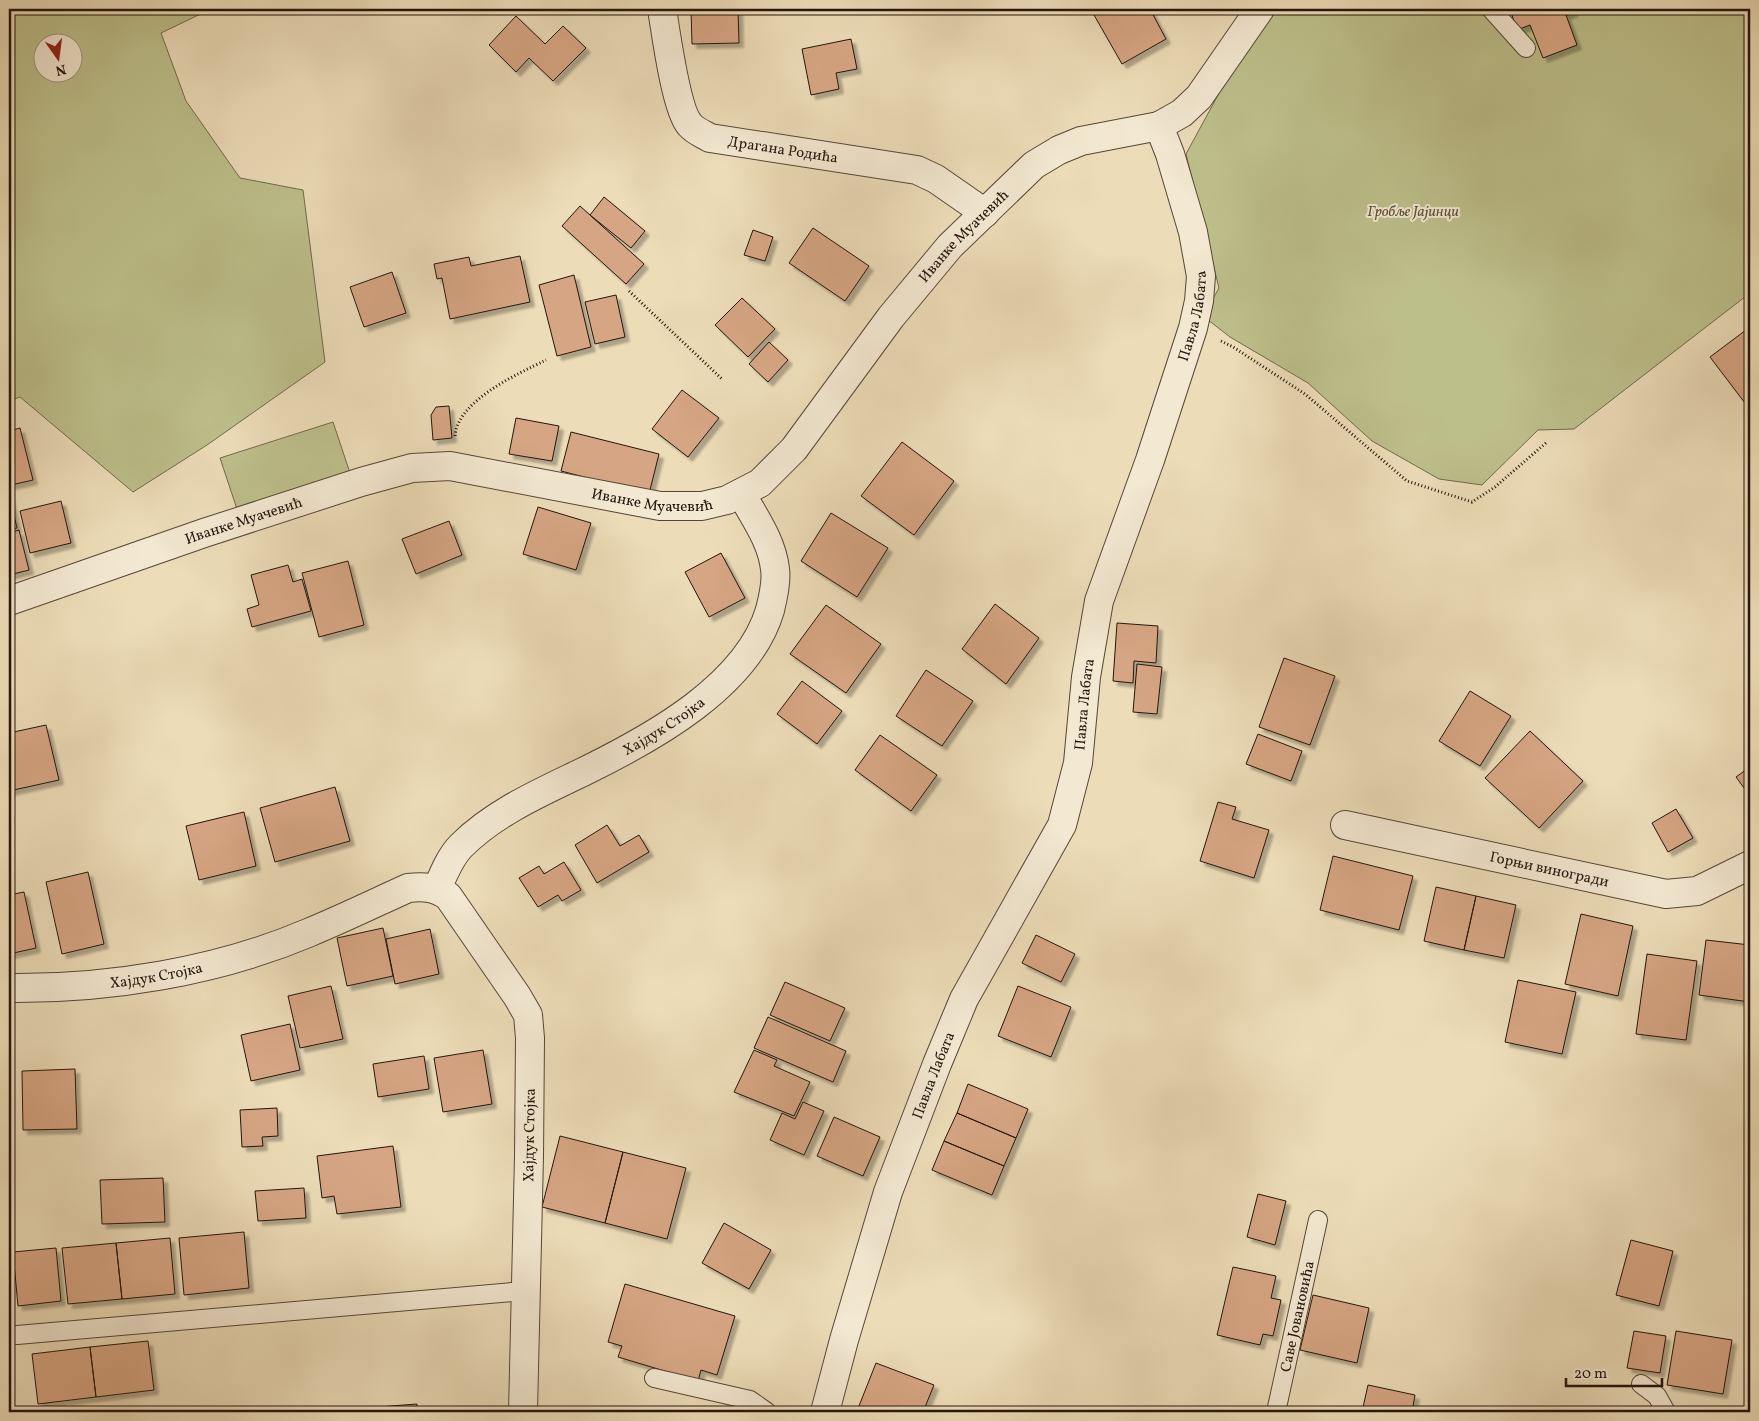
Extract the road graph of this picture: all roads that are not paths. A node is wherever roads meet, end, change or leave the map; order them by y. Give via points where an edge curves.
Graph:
1 (662, 9) edge
2 (1260, 9) edge
3 (1490, 9) edge
4 (1526, 48) dead end
5 (1159, 126) junction
6 (985, 213) junction
7 (741, 493) junction
8 (9, 601) edge
9 (1345, 825) dead end
10 (1750, 865) edge
11 (437, 889) junction
12 (9, 988) edge
13 (1318, 1220) dead end
14 (524, 1291) junction
15 (17, 1335) dead end
16 (654, 1378) dead end
17 (1641, 1384) dead end
18 (523, 1412) edge
19 (767, 1412) edge
20 (825, 1412) edge
21 (1276, 1412) edge
22 (1666, 1412) edge

1 - 6 street, Драгана Родића via 680,104 689,125 699,133 710,138 917,170 953,189
2 - 5 street via 1199,97 1182,113
3 - 4 lane
5 - 6 street, Иванке Муачевић via 1081,141 1059,150 1034,165
5 - 20 street, Павла Лабата via 1194,232 1201,276 1193,328 1099,601 1086,677 1078,763 1062,825 964,999 936,1064 888,1192
6 - 7 street, Иванке Муачевић via 950,246 892,317 794,449 760,483
7 - 8 street, Иванке Муачевић via 702,506 660,506 450,466 412,468 204,533
7 - 11 street, Хајдук Стојка via 767,540 776,569 765,627 755,644 701,703 494,820 460,847
9 - 10 street, Горњи виногради via 1666,894 1697,891
11 - 12 street, Хајдук Стојка via 423,886 408,888 307,934 220,962 131,981 62,988
11 - 14 street, Хајдук Стојка via 456,906 528,1016 529,1156
13 - 21 lane, Саве Јовановића
14 - 15 lane
14 - 18 street, Хајдук Стојка
16 - 19 lane via 750,1400
17 - 22 lane via 1657,1396

